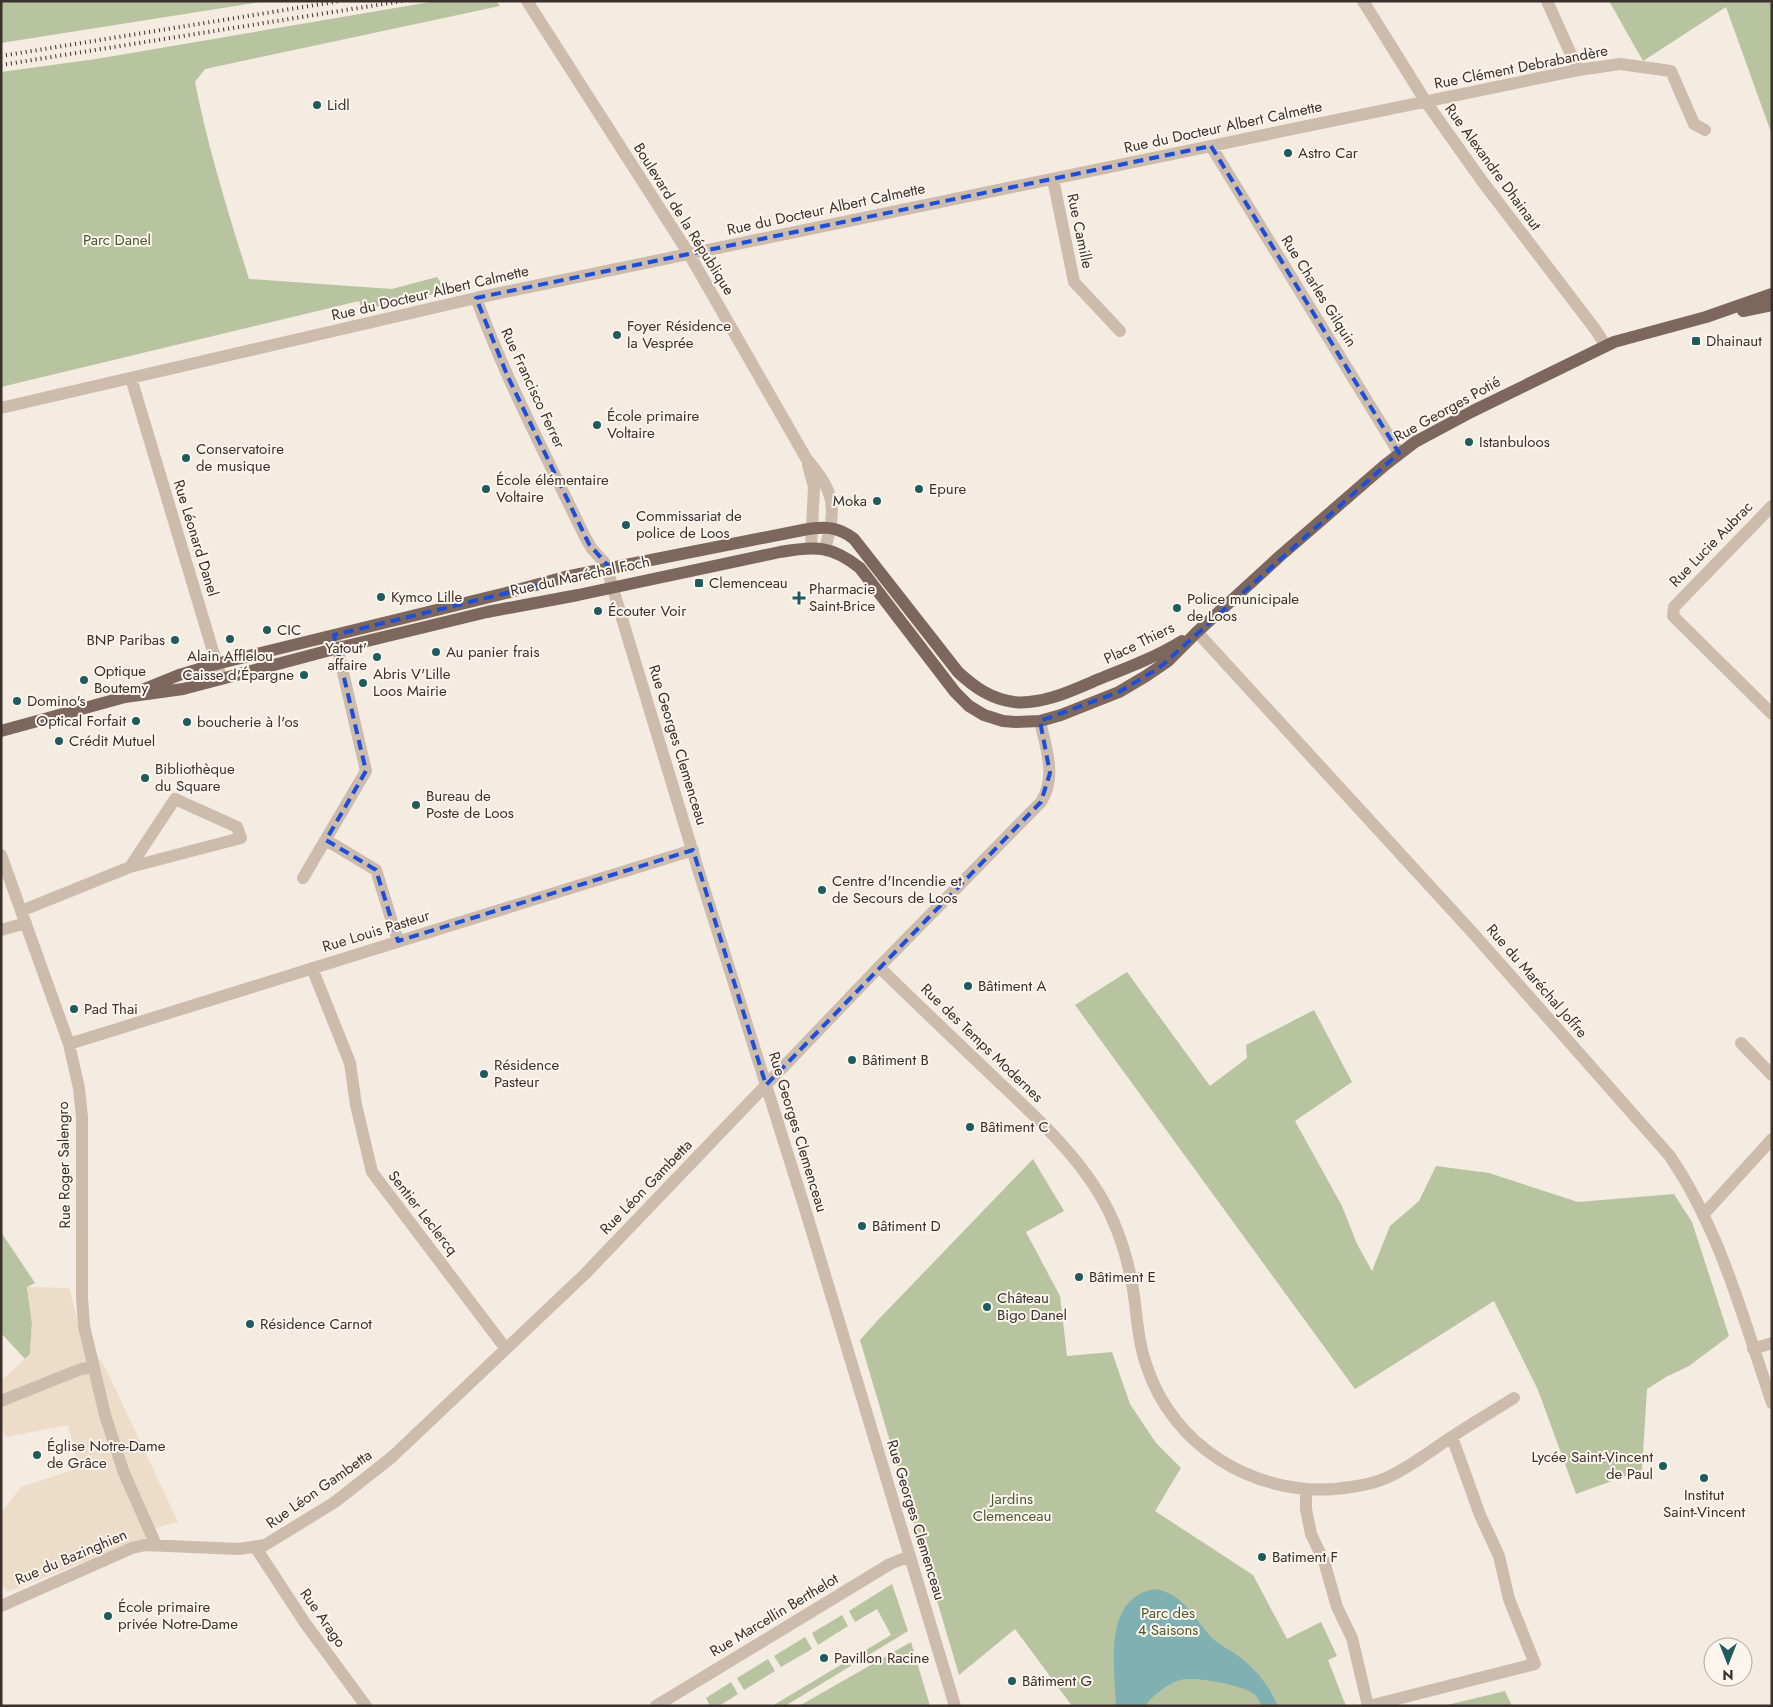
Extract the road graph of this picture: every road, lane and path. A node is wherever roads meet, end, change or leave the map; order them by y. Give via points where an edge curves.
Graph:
1 (527, 1) edge
2 (1363, 1) edge
3 (1547, 1) edge
4 (1578, 70) junction
5 (1426, 102) junction
6 (1705, 130) dead end
7 (1211, 146) junction
8 (1053, 179) junction
9 (689, 254) junction
10 (1772, 294) edge
11 (476, 298) junction
12 (1772, 305) edge
13 (1706, 317) junction
14 (1120, 331) dead end
15 (1606, 346) junction
16 (131, 378) junction
17 (1, 408) edge
18 (1399, 453) junction
19 (806, 458) junction
20 (1772, 506) edge
21 (831, 527) junction
22 (810, 528) junction
23 (811, 548) junction
24 (825, 549) junction
25 (608, 569) junction
26 (613, 587) junction
27 (1197, 632) junction
28 (334, 635) junction
29 (338, 648) junction
30 (216, 664) junction
31 (221, 678) junction
32 (971, 684) joint
33 (124, 697) junction
34 (976, 710) joint
35 (1772, 714) edge
36 (1040, 721) junction
37 (1, 731) edge
38 (326, 840) junction
39 (693, 850) junction
40 (1, 855) edge
41 (130, 867) junction
42 (302, 878) dead end
43 (24, 917) junction
44 (1, 930) edge
45 (398, 941) junction
46 (879, 967) junction
47 (312, 968) junction
48 (1741, 1043) dead end
49 (69, 1044) junction
50 (1772, 1075) edge
51 (766, 1085) junction
52 (1772, 1139) edge
53 (1703, 1214) junction
54 (1772, 1343) edge
55 (506, 1349) junction
56 (1753, 1349) junction
57 (94, 1367) junction
58 (1514, 1398) dead end
59 (1, 1401) edge
60 (1772, 1402) edge
61 (1452, 1437) junction
62 (1306, 1489) junction
63 (156, 1544) junction
64 (256, 1548) junction
65 (910, 1556) junction
66 (1, 1606) edge
67 (366, 1706) edge
68 (656, 1706) edge
69 (954, 1706) edge
70 (1368, 1706) edge

1 - 9 street, Boulevard de la République
2 - 5 street, Rue Alexandre Dhainaut
3 - 4 street
4 - 5 street, Rue Clément Debrabandère
4 - 6 street, Rue Clément Debrabandère via 1620,64 1671,71 1694,124
5 - 7 street, Rue du Docteur Albert Calmette
5 - 15 street, Rue Alexandre Dhainaut
7 - 8 street, Rue du Docteur Albert Calmette
7 - 18 street, Rue Charles Gilquin
8 - 9 street, Rue du Docteur Albert Calmette
8 - 14 street, Rue Camille via 1074,282
9 - 11 street, Rue du Docteur Albert Calmette
9 - 19 street, Boulevard de la République
10 - 13 main road, Rue Georges Potié
11 - 16 street, Rue du Docteur Albert Calmette
11 - 25 street, Rue Francisco Ferrer via 508,377 585,537
12 - 13 main road, Rue Georges Potié
13 - 15 main road, Rue Georges Potié
15 - 18 main road, Rue Georges Potié via 1473,411
16 - 17 street, Rue du Docteur Albert Calmette
16 - 30 street, Rue Léonard Danel
18 - 27 main road, Rue Georges Potié
19 - 21 street, Boulevard de la République via 832,498
19 - 22 street, Boulevard de la République via 814,487
20 - 35 street, Rue Lucie Aubrac via 1674,607 1673,616
21 - 22 main road, Rue du Maréchal Foch
21 - 24 street, Boulevard de la République
21 - 32 main road, Rue du Maréchal Foch via 854,538 950,662
22 - 23 street, Boulevard de la République
22 - 25 main road, Rue du Maréchal Foch
23 - 24 main road, Rue du Maréchal Foch
23 - 26 main road, Rue du Maréchal Foch
24 - 34 main road, Rue du Maréchal Foch via 860,568 954,692
25 - 26 street, Rue Georges Clemenceau
25 - 28 main road, Rue du Maréchal Foch
26 - 29 main road, Rue du Maréchal Foch via 486,612
26 - 39 street, Rue Georges Clemenceau
27 - 32 main road, Place Thiers via 1146,660 1044,699 1005,700
27 - 36 main road, Place Thiers via 1168,661 1134,684 1103,699
27 - 53 street, Rue du Maréchal Joffre via 1415,868 1660,1145
28 - 29 street
28 - 30 main road, Rue du Maréchal Foch
29 - 31 main road, Rue du Maréchal Foch
29 - 38 street via 366,771
30 - 31 street, Rue Léonard Danel
30 - 33 main road, Rue du Maréchal Foch via 172,677
31 - 33 main road, Rue du Maréchal Foch via 172,692
33 - 37 main road, Rue du Maréchal Foch
34 - 36 main road, Place Thiers via 1003,721
36 - 46 street, Rue Léon Gambetta via 1050,773 1048,788 1041,802
38 - 42 street
38 - 45 street via 376,870
39 - 45 street, Rue Louis Pasteur
39 - 51 street, Rue Georges Clemenceau
40 - 43 street, Rue Roger Salengro
41 - 41 street via 175,799 237,826 241,838
41 - 43 street
43 - 44 street
43 - 49 street, Rue Roger Salengro
45 - 47 street, Rue Louis Pasteur
46 - 51 street, Rue Léon Gambetta
46 - 62 street, Rue des Temps Modernes via 1051,1133 1091,1181 1109,1212 1124,1250 1147,1368 1158,1394 1175,1420 1198,1444 1248,1476
47 - 49 street, Rue Louis Pasteur
47 - 55 street, Sentier Leclercq via 348,1055 356,1105 375,1178
48 - 50 street
49 - 57 street, Rue Roger Salengro via 82,1117 82,1298 84,1326
51 - 55 street, Rue Léon Gambetta via 585,1274
51 - 65 street, Rue Georges Clemenceau
52 - 53 street
53 - 56 street, Rue du Maréchal Joffre via 1724,1262
54 - 56 street
55 - 64 street, Rue Léon Gambetta via 364,1480 335,1502 273,1541
56 - 60 street, Rue du Maréchal Joffre
57 - 59 street via 81,1369
57 - 63 street, Rue Roger Salengro via 124,1473
58 - 61 street, Rue des Temps Modernes
61 - 62 street, Rue des Temps Modernes via 1384,1479 1346,1488
61 - 70 street via 1480,1515 1499,1556 1509,1599 1535,1664
62 - 70 street via 1311,1534 1324,1561 1337,1607 1352,1638
63 - 64 street, Rue Léon Gambetta
63 - 66 street, Rue du Bazinghien via 132,1548
64 - 67 street, Rue Arago via 305,1623
65 - 68 street, Rue Marcellin Berthelot via 890,1564
65 - 69 street, Rue Georges Clemenceau

